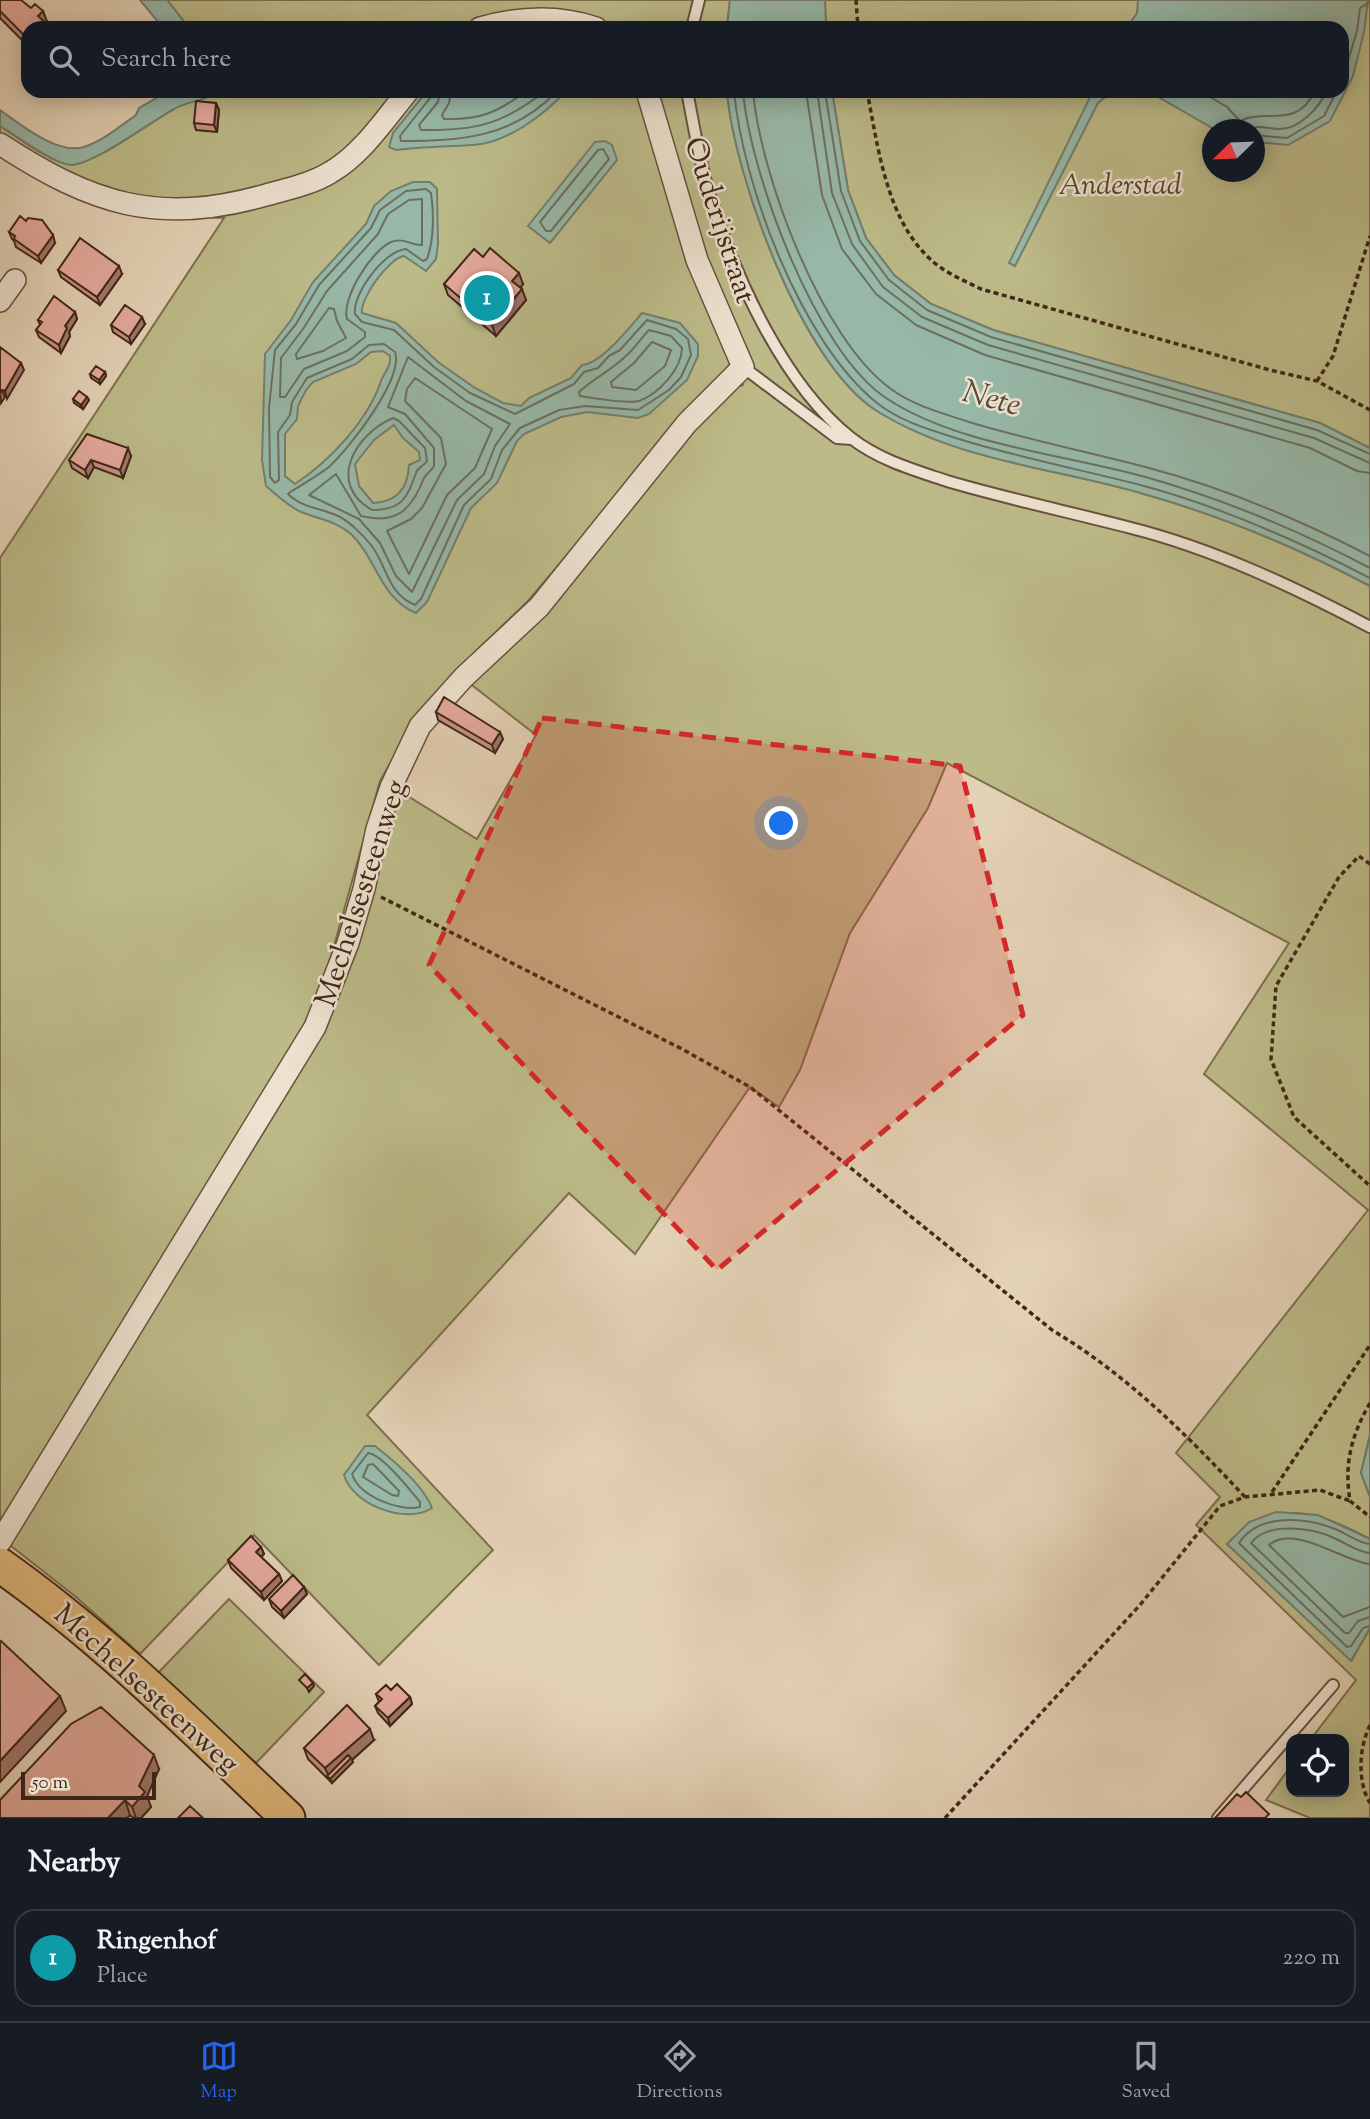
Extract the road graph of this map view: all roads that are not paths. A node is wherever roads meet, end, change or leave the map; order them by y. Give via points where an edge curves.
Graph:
1 (699, 0) edge
2 (505, 21) edge
3 (572, 21) edge
4 (694, 21) edge
5 (402, 98) edge
6 (648, 98) edge
7 (689, 98) edge
8 (0, 144) edge
9 (15, 280) dead end
10 (0, 301) edge
11 (743, 367) junction
12 (852, 439) junction
13 (1370, 627) edge
14 (0, 1542) edge
15 (0, 1566) edge
16 (1333, 1685) dead end
17 (288, 1818) edge
18 (1218, 1818) edge

1 - 4 lane
2 - 3 street
5 - 8 street via 370,138 332,172 223,208 123,204 85,192
6 - 11 street, Ouderijstraat via 697,260
7 - 12 lane via 711,199 742,278 779,352 816,403
9 - 10 street
11 - 12 lane via 836,438
11 - 14 street, Mechelsesteenweg via 687,423 539,607 464,677 420,726 380,819 365,889 315,1027
12 - 13 lane via 902,467 997,496 1134,528 1222,557
15 - 17 main road, Mechelsesteenweg via 64,1611 116,1656
16 - 18 lane

